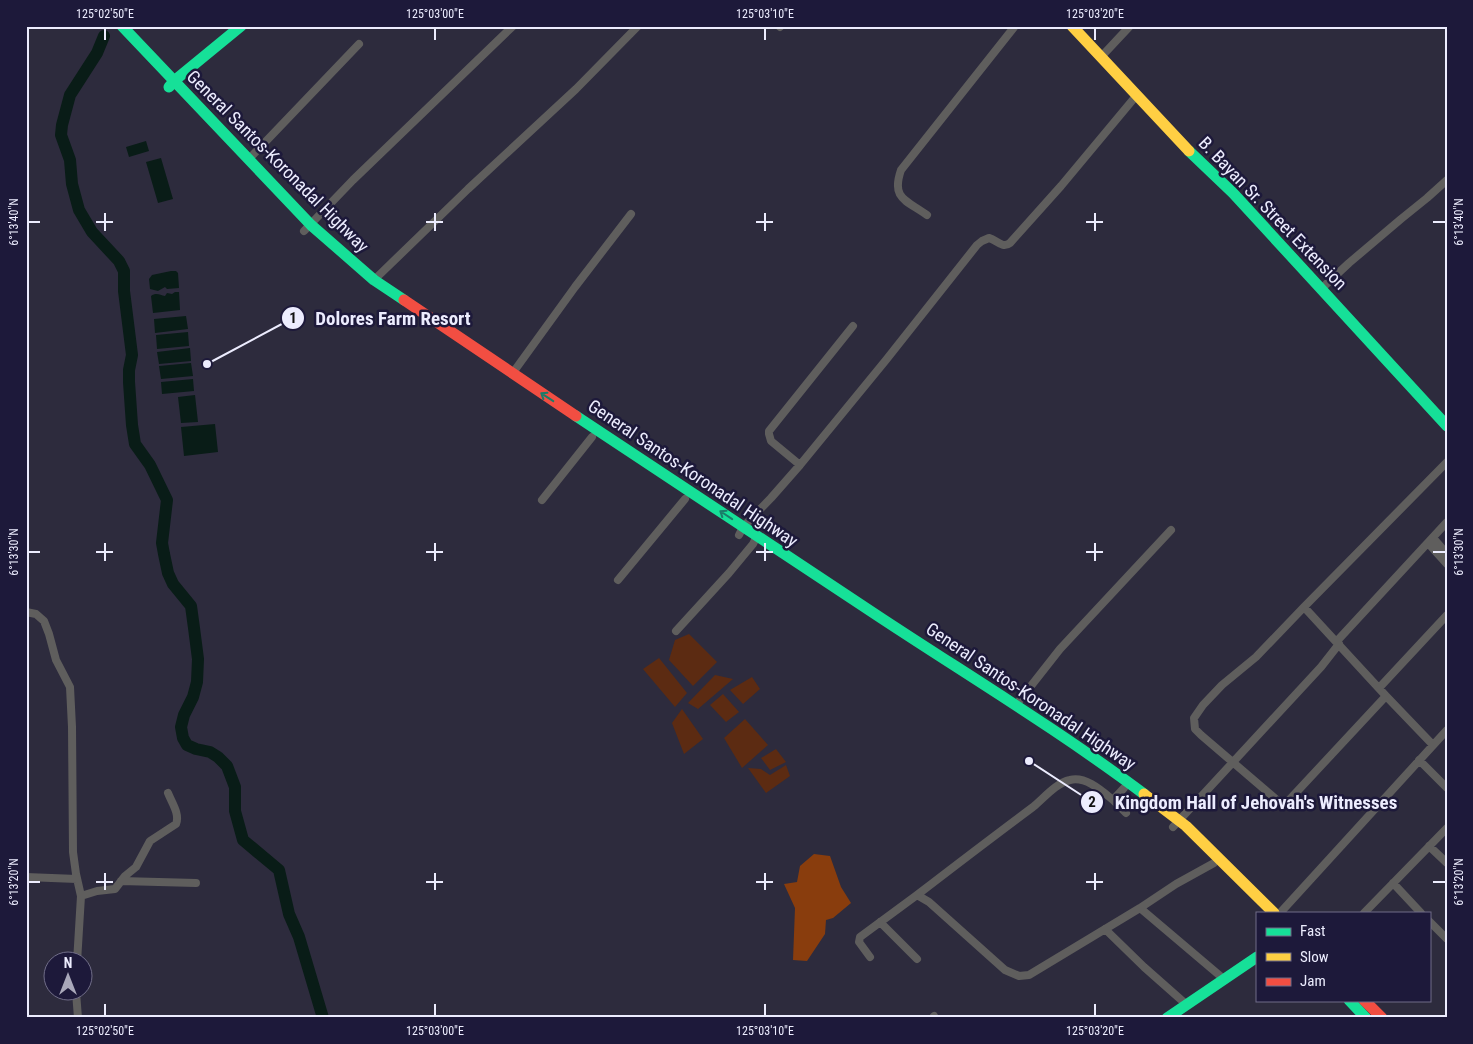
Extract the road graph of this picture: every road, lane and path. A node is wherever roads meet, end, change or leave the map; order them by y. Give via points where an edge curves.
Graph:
1 (112, 26) edge
2 (122, 26) edge
3 (241, 26) edge
4 (513, 26) edge
5 (638, 26) edge
6 (1015, 26) edge
7 (1072, 26) edge
8 (1130, 26) edge
9 (359, 44) dead end
10 (1101, 57) junction
11 (171, 84) junction
12 (1136, 96) junction
13 (248, 160) junction
14 (1447, 180) edge
15 (631, 214) dead end
16 (927, 215) dead end
17 (308, 228) junction
18 (374, 280) junction
19 (1321, 289) junction
20 (411, 311) junction
21 (853, 326) dead end
22 (512, 374) junction
23 (1447, 426) edge
24 (592, 437) junction
25 (1447, 462) edge
26 (800, 464) junction
27 (685, 499) junction
28 (542, 500) dead end
29 (1447, 522) edge
30 (1171, 530) dead end
31 (741, 531) junction
32 (755, 540) junction
33 (1430, 540) junction
34 (1447, 554) edge
35 (1447, 564) edge
36 (618, 580) dead end
37 (1304, 607) junction
38 (26, 612) edge
39 (1447, 614) edge
40 (676, 631) dead end
41 (1338, 643) junction
42 (1379, 688) junction
43 (1386, 696) junction
44 (1016, 705) junction
45 (1447, 730) edge
46 (1433, 744) junction
47 (1419, 760) junction
48 (1233, 762) junction
49 (1124, 788) junction
50 (1447, 788) edge
51 (168, 793) dead end
52 (1114, 800) junction
53 (1126, 813) dead end
54 (1176, 824) junction
55 (1447, 828) edge
56 (1429, 846) junction
57 (1447, 863) edge
58 (1214, 864) junction
59 (26, 877) edge
60 (77, 879) junction
61 (121, 881) junction
62 (196, 883) dead end
63 (1393, 883) junction
64 (917, 895) junction
65 (82, 896) junction
66 (1140, 908) junction
67 (1262, 912) edge
68 (1273, 912) edge
69 (1281, 912) edge
70 (1365, 912) edge
71 (1420, 912) edge
72 (880, 922) junction
73 (1430, 922) edge
74 (1105, 929) junction
75 (1447, 939) edge
76 (79, 952) edge
77 (870, 957) dead end
78 (1256, 958) edge
79 (917, 959) dead end
80 (1225, 980) junction
81 (77, 1002) edge
82 (1351, 1002) edge
83 (1366, 1002) edge
84 (1187, 1005) junction
85 (78, 1018) edge
86 (1167, 1018) edge
87 (1366, 1018) edge
88 (1382, 1018) edge

1 - 11 main road, General Santos-Koronadal Highway
2 - 11 main road, General Santos-Koronadal Highway
3 - 11 main road
4 - 17 street via 353,180
5 - 18 street
6 - 16 street via 901,170 898,192
7 - 10 main road, B. Bayan Sr. Street Extension
8 - 10 street
9 - 13 street
10 - 12 main road, B. Bayan Sr. Street Extension
11 - 13 main road, General Santos-Koronadal Highway
11 - 17 main road, General Santos-Koronadal Highway
12 - 19 main road, B. Bayan Sr. Street Extension via 1233,193
12 - 26 street via 1010,243 1002,246 988,238 977,245
13 - 17 main road, General Santos-Koronadal Highway
14 - 19 street
15 - 22 street
17 - 18 main road, General Santos-Koronadal Highway
17 - 20 main road, General Santos-Koronadal Highway via 340,264 370,288
18 - 20 main road, General Santos-Koronadal Highway
19 - 23 main road, B. Bayan Sr. Street Extension
20 - 22 main road, General Santos-Koronadal Highway
20 - 24 main road, General Santos-Koronadal Highway via 508,383
21 - 26 street via 769,431 771,441
31 -> 22 main road, General Santos-Koronadal Highway
24 - 27 main road, General Santos-Koronadal Highway
24 - 28 street
25 - 37 street
26 - 31 street
27 - 31 main road, General Santos-Koronadal Highway
27 - 36 street
29 - 33 street
30 - 44 street via 1060,649
31 - 32 main road, General Santos-Koronadal Highway
32 - 40 street via 729,574
32 - 44 main road, General Santos-Koronadal Highway
32 - 49 main road, General Santos-Koronadal Highway
33 - 34 street
33 - 35 street
33 - 41 street
37 - 41 street
37 - 48 street via 1256,657 1222,685 1194,718 1195,729
38 - 60 street via 36,614 44,621 56,660 70,687 73,852
39 - 42 street
41 - 42 street
41 - 48 street
42 - 43 street
43 - 46 street
43 - 48 street via 1285,803 1277,800
44 - 54 main road, General Santos-Koronadal Highway via 1116,774
45 - 46 street
46 - 47 street
47 - 50 street
47 - 69 street
48 - 54 street
49 - 52 street
49 - 54 main road, General Santos-Koronadal Highway
51 - 61 street via 177,816 176,824 150,841 136,866
52 - 53 street
52 - 64 street via 1087,782 1068,780
54 - 58 main road, General Santos-Koronadal Highway
54 - 68 main road, General Santos-Koronadal Highway via 1199,838
55 - 56 street
56 - 57 street
56 - 63 street
58 - 66 street
58 - 67 main road, General Santos-Koronadal Highway
59 - 60 street
60 - 65 street
61 - 62 street
61 - 65 street via 112,890 96,890
63 - 70 street
63 - 71 street
64 - 72 street
64 - 74 street via 1005,970 1019,976 1029,975
65 - 76 street
66 - 74 street
66 - 80 street
72 - 77 street via 858,938
72 - 79 street
73 - 75 street
74 - 84 street
78 - 80 main road
80 - 84 main road
81 - 85 street
82 - 87 main road
83 - 88 main road
84 - 86 main road

